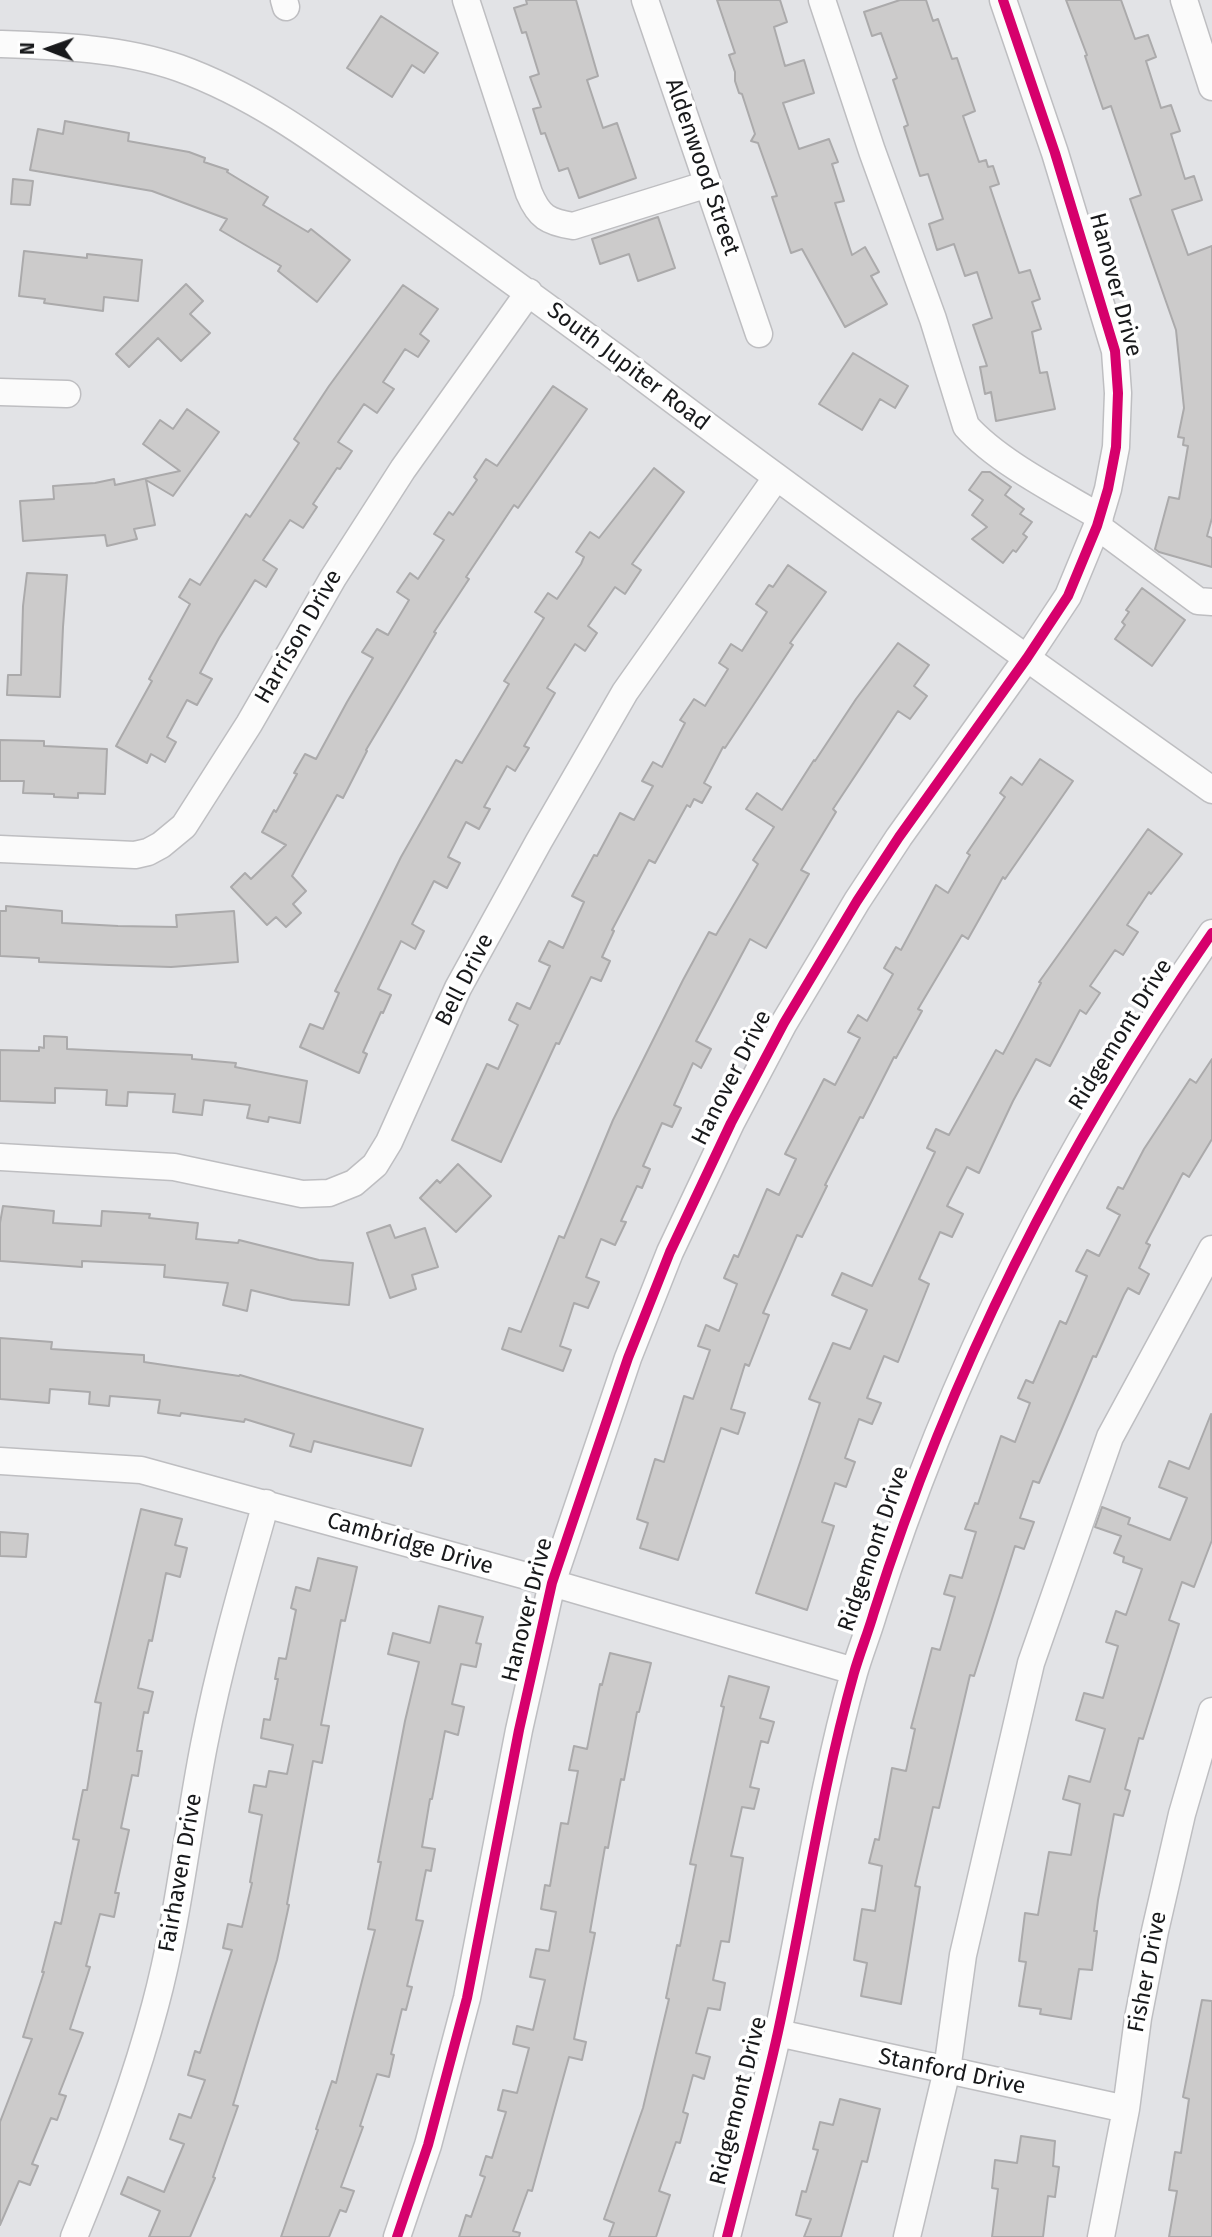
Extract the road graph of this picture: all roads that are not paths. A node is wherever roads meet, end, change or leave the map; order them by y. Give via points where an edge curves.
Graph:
1 (466, 0) edge
2 (645, 0) edge
3 (822, 0) edge
4 (1003, 0) edge
5 (1184, 0) edge
6 (0, 44) edge
7 (1212, 87) edge
8 (708, 184) junction
9 (529, 292) junction
10 (759, 334) dead end
11 (0, 392) edge
12 (67, 394) dead end
13 (776, 478) junction
14 (1098, 521) junction
15 (1212, 602) edge
16 (1027, 658) junction
17 (1212, 790) edge
18 (0, 849) edge
19 (1212, 933) edge
20 (0, 1157) edge
21 (1212, 1249) edge
22 (0, 1461) edge
23 (265, 1503) junction
24 (552, 1583) junction
25 (854, 1671) junction
26 (1212, 1711) edge
27 (778, 2034) junction
28 (947, 2070) junction
29 (1126, 2109) junction
30 (74, 2237) edge
31 (397, 2237) edge
32 (727, 2237) edge
33 (907, 2237) edge
34 (1101, 2237) edge

1 - 8 street via 529,193 536,208 552,223 573,226
2 - 8 street, Aldenwood Street
3 - 14 street via 966,426 977,439
4 - 14 street, Hanover Drive via 1115,351 1116,447
5 - 7 street
6 - 9 street, South Jupiter Road via 129,56 177,68 240,95 295,126
8 - 10 street, Aldenwood Street
9 - 13 street, South Jupiter Road
9 - 18 street, Harrison Drive via 403,469 184,827 161,845 135,855
11 - 12 street
13 - 16 street, South Jupiter Road
13 - 20 street, Bell Drive via 625,692 458,988 375,1165 354,1182 329,1193 302,1194 174,1167
14 - 15 street via 1198,601
14 - 16 street, Hanover Drive via 1068,596
16 - 17 street, South Jupiter Road
16 - 24 street, Hanover Drive via 857,901 730,1123 670,1252 628,1358
19 - 25 street, Ridgemont Drive via 1083,1133 977,1341 896,1543
21 - 28 street via 1110,1437 1031,1663 963,1955
22 - 23 street, Cambridge Drive via 141,1470
23 - 24 street, Cambridge Drive
23 - 30 street, Fairhaven Drive via 215,1695 155,2006 131,2087
24 - 25 street, Cambridge Drive
24 - 31 street, Hanover Drive via 467,1998 428,2145
25 - 27 street, Ridgemont Drive
26 - 29 street, Fisher Drive via 1155,1931
27 - 28 street, Stanford Drive
27 - 32 street, Ridgemont Drive
28 - 29 street, Stanford Drive
28 - 33 street
29 - 34 street, Fisher Drive

